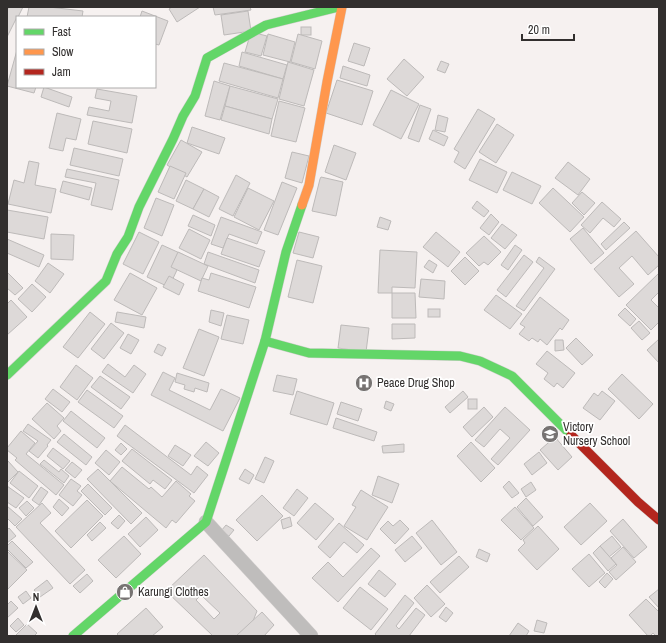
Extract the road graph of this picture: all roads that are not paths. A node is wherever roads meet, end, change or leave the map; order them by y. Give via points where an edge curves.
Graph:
1 (338, 7) edge
2 (342, 7) edge
3 (265, 341) junction
4 (7, 375) edge
5 (659, 520) edge
6 (206, 522) junction
7 (73, 636) edge
8 (311, 636) edge

1 - 4 street via 266,25 207,58 195,96 183,116 106,280
2 - 3 street via 309,184 286,252
3 - 5 street via 309,353 460,356 480,361 512,376
3 - 6 street
6 - 7 street
6 - 8 street

